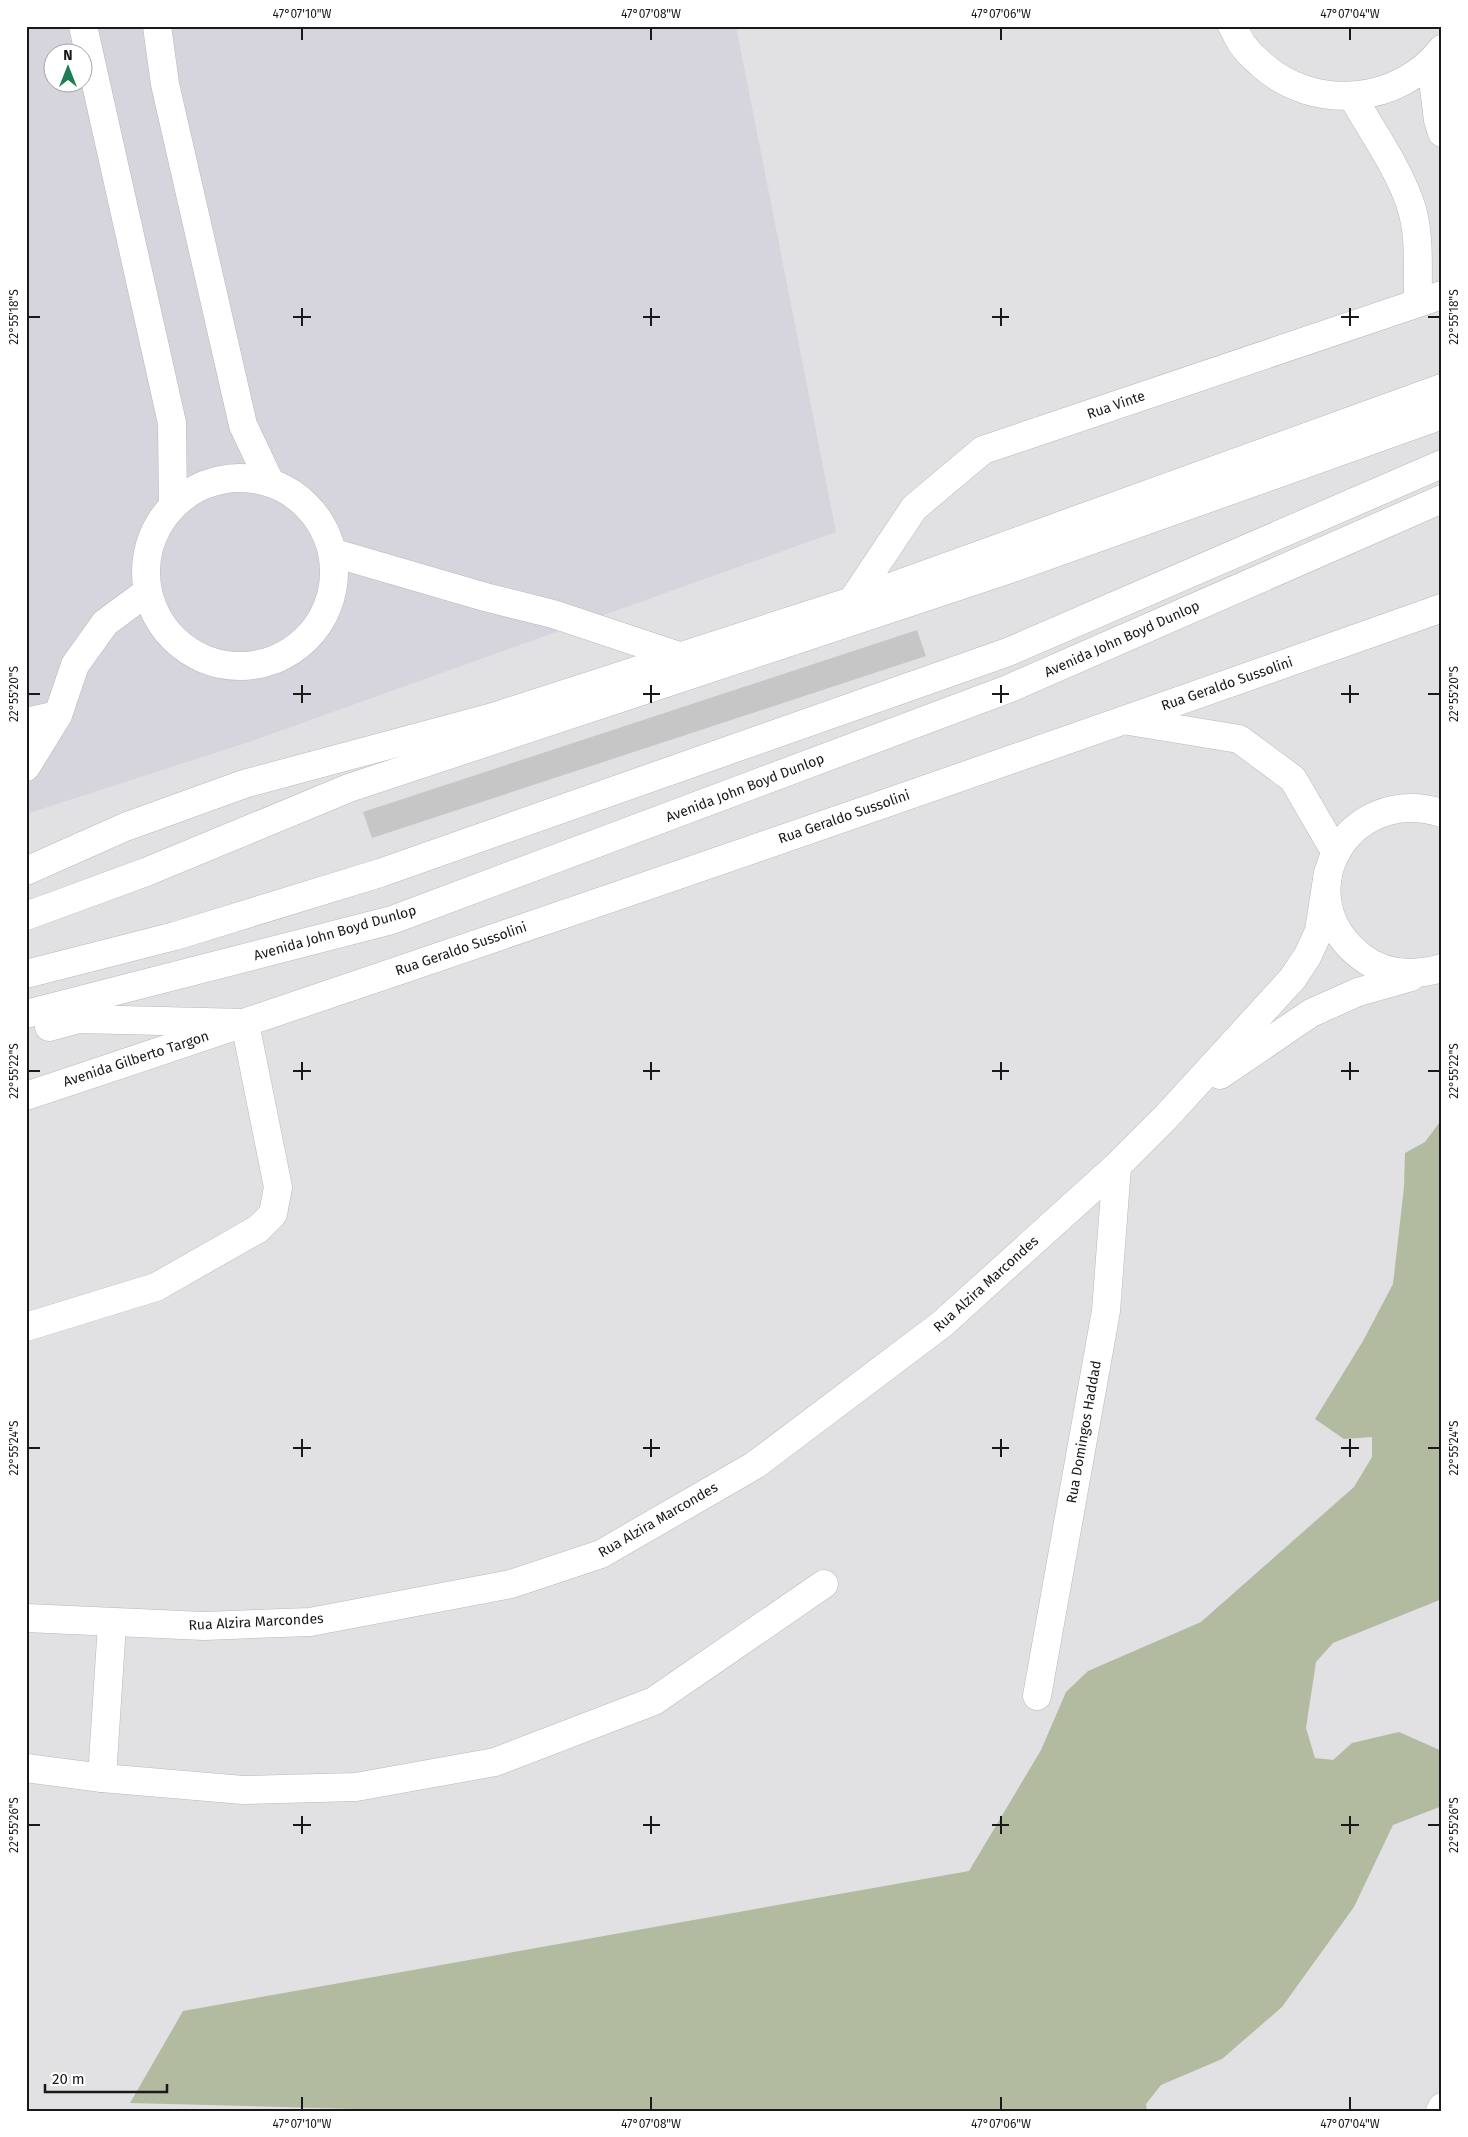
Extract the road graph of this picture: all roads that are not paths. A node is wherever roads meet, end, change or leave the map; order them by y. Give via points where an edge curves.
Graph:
1 (83, 26) edge
2 (157, 26) edge
3 (1232, 26) edge
4 (1436, 56) edge
5 (1352, 96) junction
6 (1442, 133) edge
7 (1430, 299) edge
8 (1442, 388) edge
9 (1442, 415) edge
10 (1442, 464) edge
11 (270, 482) junction
12 (1442, 499) edge
13 (173, 505) junction
14 (334, 553) junction
15 (147, 592) junction
16 (852, 602) junction
17 (1442, 608) edge
18 (682, 657) junction
19 (58, 715) junction
20 (1125, 720) junction
21 (26, 722) edge
22 (26, 768) edge
23 (1442, 813) edge
24 (1332, 863) junction
25 (26, 871) edge
26 (26, 916) edge
27 (1434, 970) edge
28 (26, 974) edge
29 (26, 1014) edge
30 (245, 1023) junction
31 (26, 1033) edge
32 (26, 1096) edge
33 (1166, 1117) junction
34 (1116, 1166) junction
35 (26, 1327) edge
36 (824, 1584) dead end
37 (26, 1618) edge
38 (112, 1624) junction
39 (1037, 1696) dead end
40 (26, 1768) edge
41 (102, 1778) junction
42 (1442, 2107) edge
43 (1440, 2111) edge

1 - 13 street via 172,423
2 - 11 street via 165,84 243,425
3 - 5 street via 1246,50 1276,77 1312,93
4 - 5 street via 1408,80 1381,92
4 - 6 street via 1438,120
5 - 7 street via 1411,204
7 - 16 street, Rua Vinte via 983,450 914,508
8 - 16 street
9 - 26 street via 1007,570 349,788 146,872
10 - 28 street via 1008,652 380,873 175,936
11 - 13 street via 244,478 219,480 194,490
11 - 14 street via 299,498 321,522
12 - 29 street, Avenida John Boyd Dunlop via 1008,689 392,920
13 - 15 street via 155,530 146,561
14 - 15 street via 334,586 324,617 304,643 276,660 244,667 210,663 182,647 160,622
14 - 18 street via 553,614
15 - 19 street via 105,623 75,665
16 - 18 street
17 - 20 street, Rua Geraldo Sussolini
18 - 25 street via 494,717 244,784 125,827
19 - 21 street
19 - 22 street
20 - 24 street via 1239,739 1293,779
20 - 30 street, Rua Geraldo Sussolini
23 - 24 street via 1404,807 1382,811 1348,835
24 - 27 street via 1327,900 1335,926 1350,948 1372,965 1398,974
24 - 33 street, Rua Alzira Marcondes via 1319,931 1293,978
27 - 33 street, Rua Alzira Marcondes via 1358,992 1312,1013 1243,1058
30 - 31 street via 79,1019
30 - 32 street, Avenida Gilberto Targon
30 - 35 street via 278,1187 273,1214 258,1229 156,1287
33 - 34 street, Rua Alzira Marcondes
34 - 38 street, Rua Alzira Marcondes via 926,1336 755,1465 601,1554 511,1584 310,1622 204,1626
34 - 39 street, Rua Domingos Haddad via 1106,1312
36 - 41 street via 654,1701 495,1762 356,1787 243,1790
37 - 38 street, Rua Alzira Marcondes
38 - 41 street
40 - 41 street
42 - 43 street

